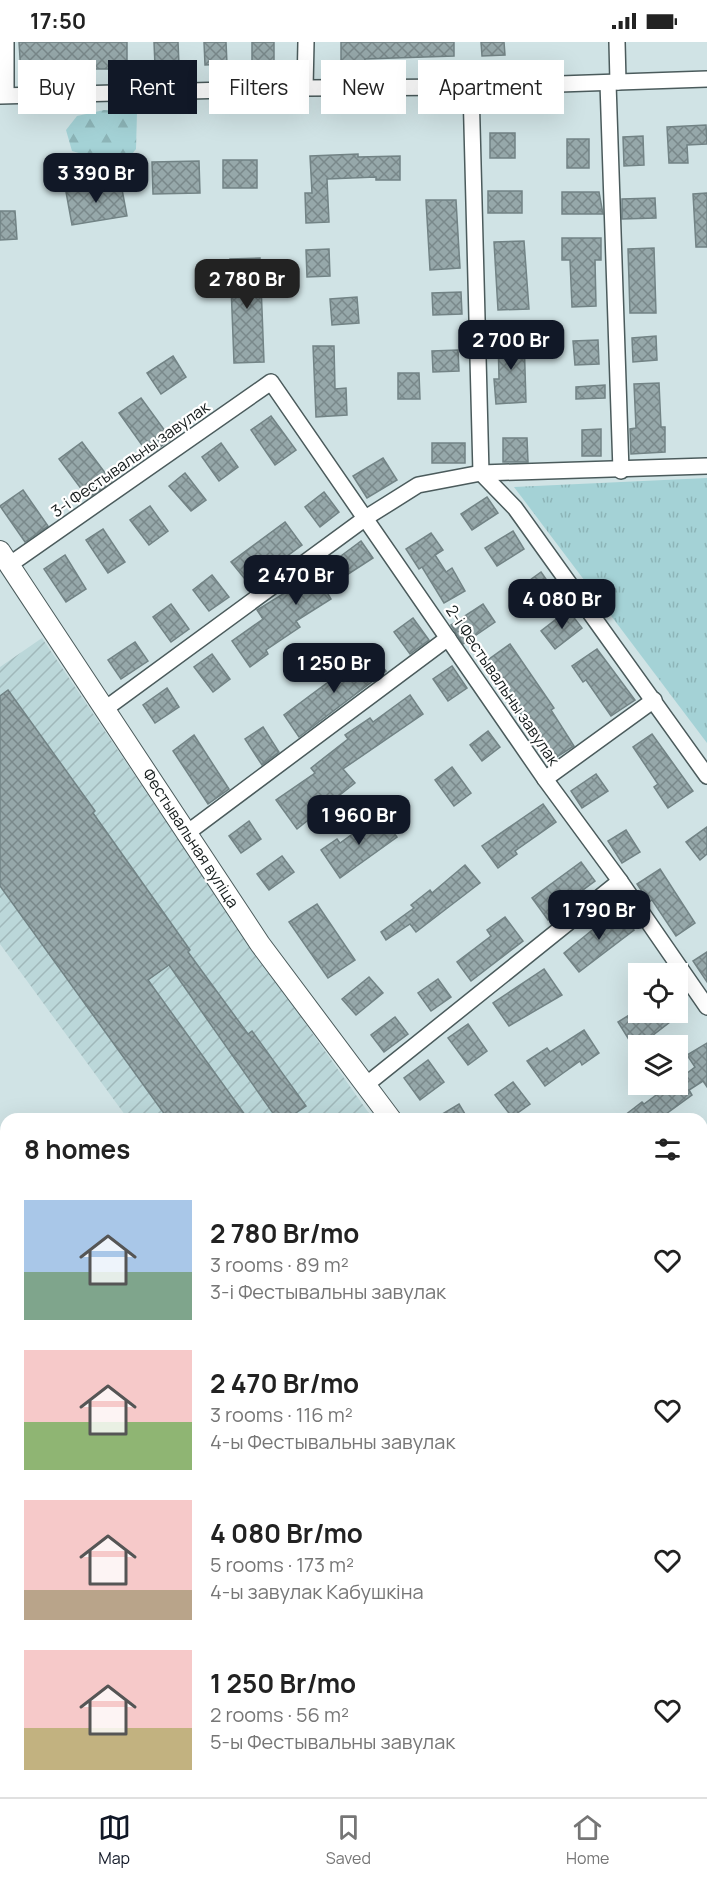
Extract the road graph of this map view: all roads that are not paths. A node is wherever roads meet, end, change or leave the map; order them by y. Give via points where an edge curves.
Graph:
1 (6, 42) edge
2 (306, 42) edge
3 (617, 42) edge
4 (306, 60) edge
5 (707, 79) edge
6 (613, 82) junction
7 (564, 84) edge
8 (418, 87) edge
9 (309, 88) edge
10 (209, 91) edge
11 (3, 96) edge
12 (472, 114) edge
13 (271, 382) joint
14 (707, 466) edge
15 (621, 471) junction
16 (481, 473) junction
17 (367, 517) junction
18 (5, 558) edge
19 (448, 638) junction
20 (654, 700) junction
21 (105, 709) junction
22 (707, 776) edge
23 (545, 779) junction
24 (187, 833) junction
25 (620, 881) junction
26 (707, 1007) edge
27 (367, 1084) junction
28 (387, 1113) edge

1 - 11 street
2 - 4 street
3 - 6 street
5 - 6 street
6 - 7 street
6 - 15 street
8 - 9 street
10 - 11 street
12 - 16 street
13 - 17 street, 2-і Фестывальны завулак
13 - 18 street, 3-і Фестывальны завулак
14 - 15 street
15 - 16 street
16 - 17 street via 418,485
16 - 20 street via 515,508
17 - 19 street, 2-і Фестывальны завулак
17 - 21 street
18 - 21 street, Фестывальная вуліца
19 - 23 street, 2-і Фестывальны завулак
19 - 24 street
20 - 22 street
20 - 23 street
21 - 24 street, Фестывальная вуліца
23 - 25 street, 2-і Фестывальны завулак
24 - 27 street, Фестывальная вуліца via 260,944
25 - 26 street, 2-і Фестывальны завулак
25 - 27 street
27 - 28 street, Фестывальная вуліца

